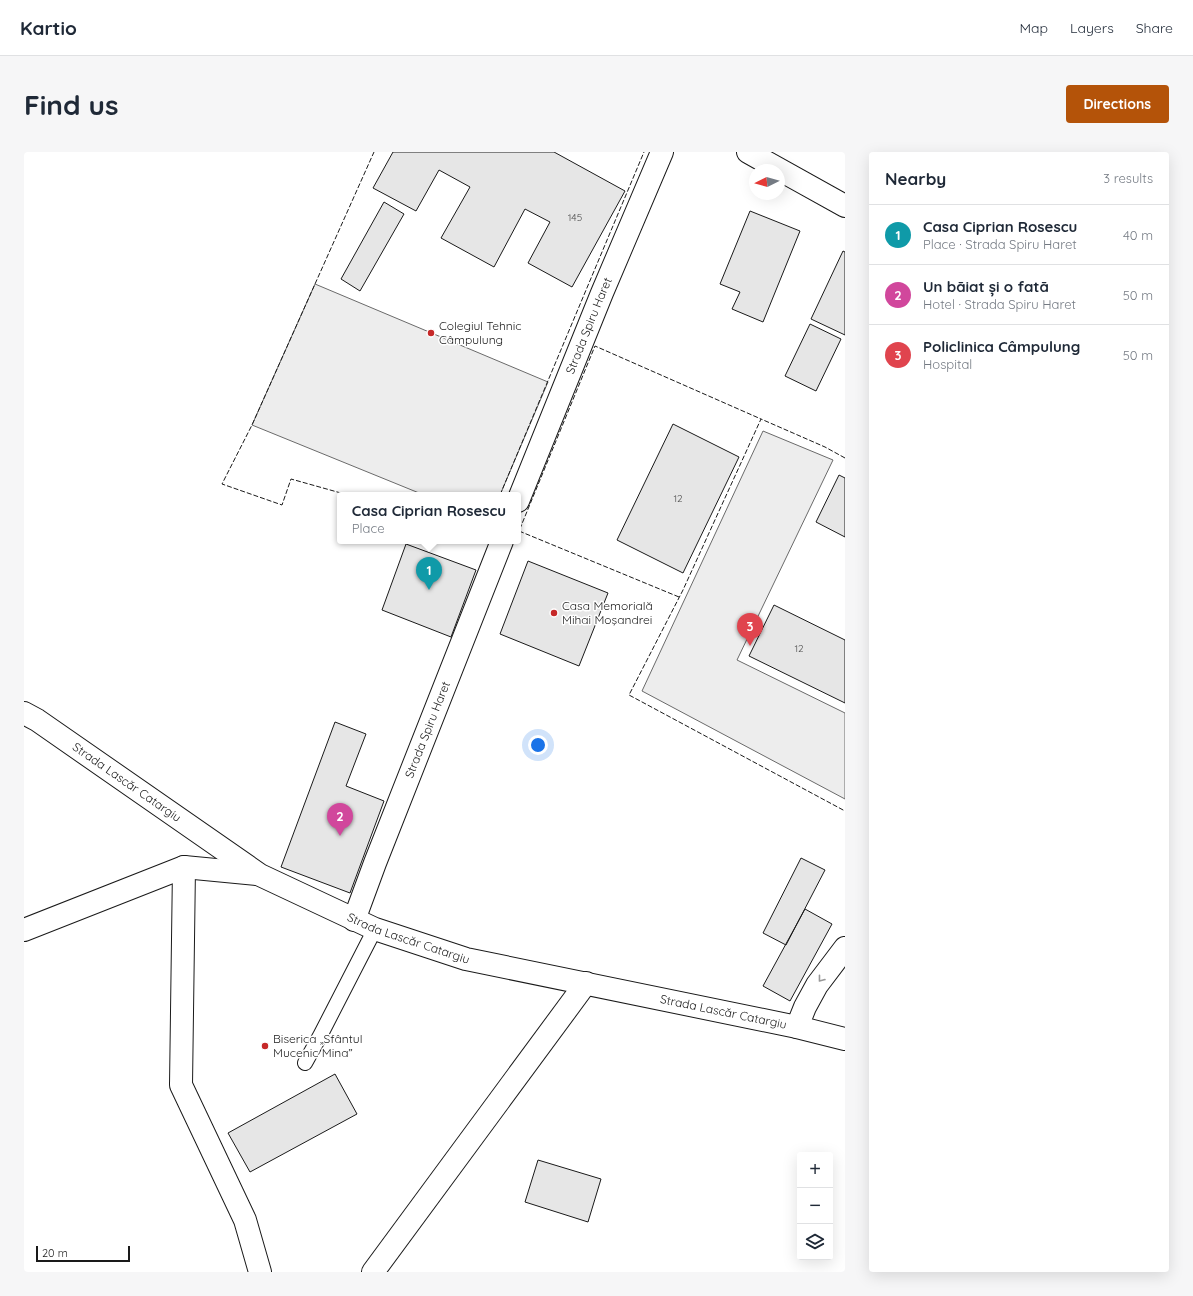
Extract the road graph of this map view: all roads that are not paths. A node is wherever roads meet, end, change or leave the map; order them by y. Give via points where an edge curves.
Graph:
1 (662, 152) edge
2 (748, 152) edge
3 (845, 206) edge
4 (521, 494) edge
5 (501, 544) edge
6 (24, 713) edge
7 (184, 867) junction
8 (260, 875) junction
9 (354, 920) junction
10 (375, 929) junction
11 (24, 930) edge
12 (845, 948) edge
13 (586, 983) junction
14 (797, 1027) junction
15 (845, 1039) edge
16 (305, 1063) dead end
17 (260, 1272) edge
18 (373, 1272) edge

1 - 4 street, Strada Spiru Haret
2 - 3 street
5 - 9 street, Strada Spiru Haret
6 - 8 street, Strada Lascăr Catargiu
7 - 8 street
7 - 11 street
7 - 17 street via 181,1085 245,1220
8 - 9 street, Strada Lascăr Catargiu
9 - 10 street, Strada Lascăr Catargiu
10 - 13 street, Strada Lascăr Catargiu via 466,959
10 - 16 lane
12 -> 14 street via 817,985
13 - 14 street, Strada Lascăr Catargiu
13 - 18 street
14 - 15 street, Strada Lascăr Catargiu

